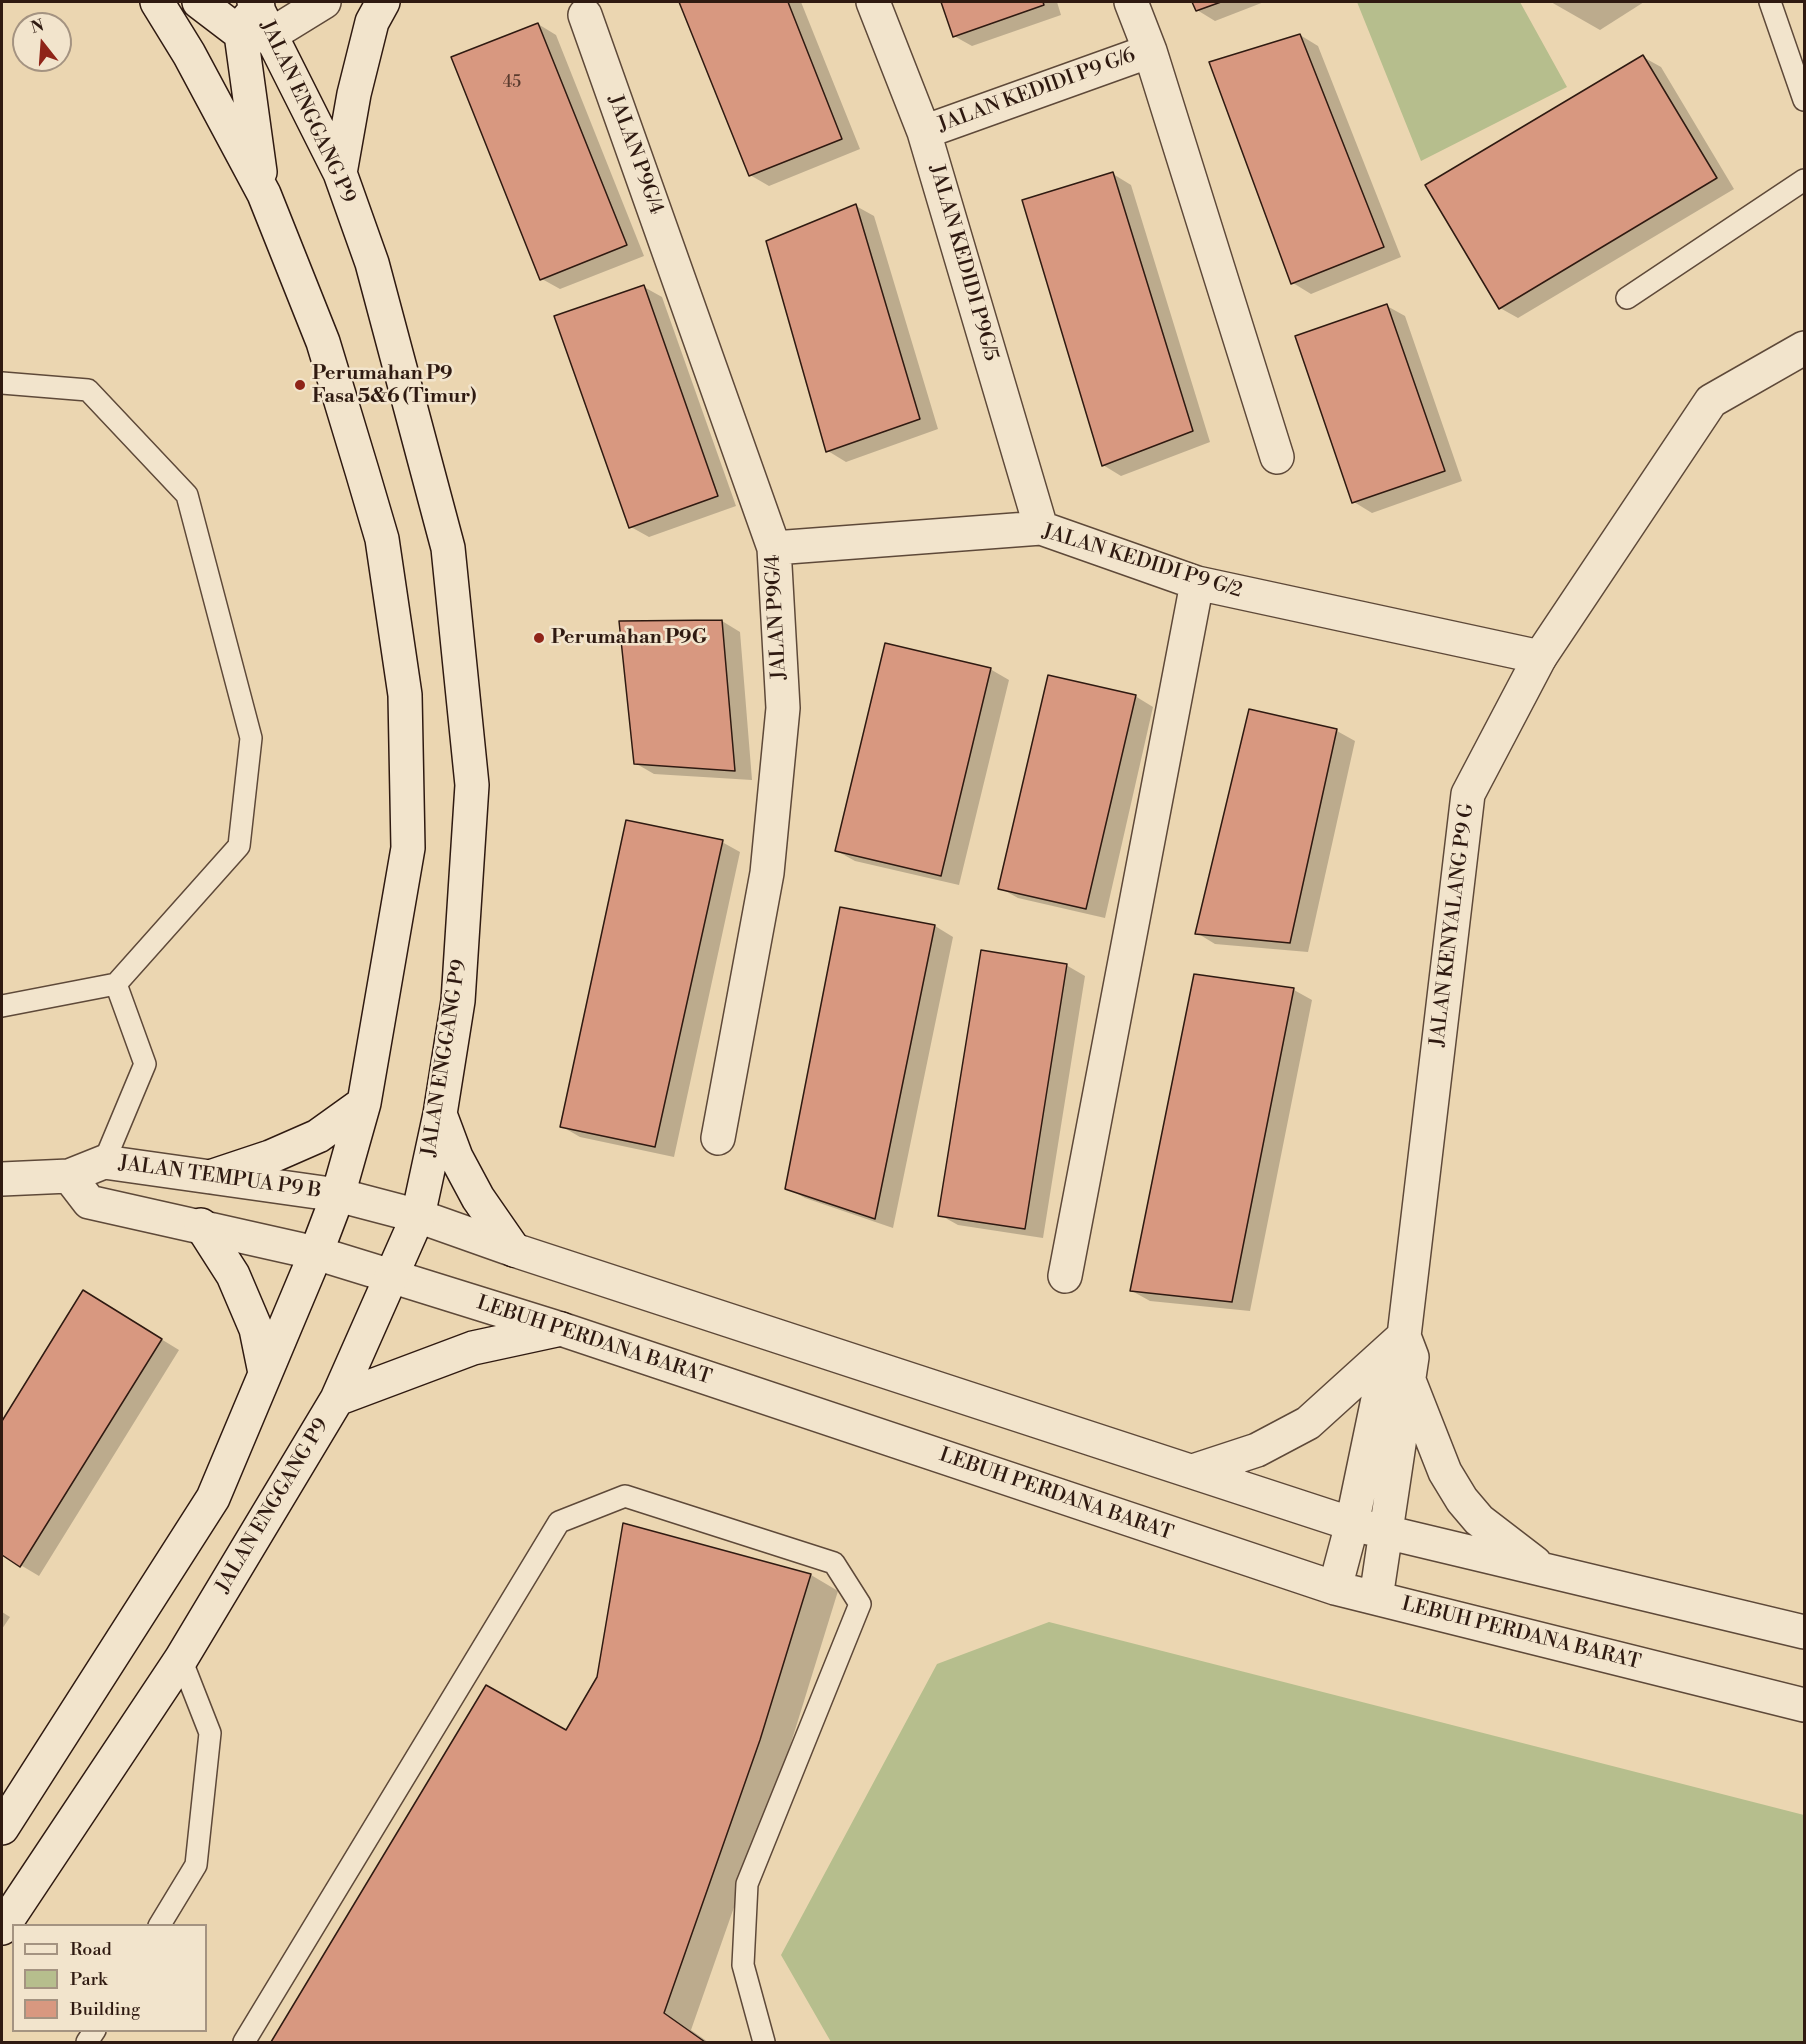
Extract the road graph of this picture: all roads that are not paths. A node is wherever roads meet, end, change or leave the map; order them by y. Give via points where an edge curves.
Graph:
1 (157, 2) edge
2 (199, 2) edge
3 (324, 2) edge
4 (383, 2) edge
5 (873, 2) edge
6 (1131, 2) edge
7 (1770, 2) edge
8 (585, 15) dead end
9 (258, 16) edge
10 (1150, 51) junction
11 (1804, 100) edge
12 (924, 132) junction
13 (340, 173) junction
14 (1804, 180) edge
15 (264, 195) junction
16 (1627, 298) dead end
17 (1804, 348) edge
18 (2, 383) edge
19 (1277, 457) dead end
20 (1041, 528) junction
21 (774, 548) junction
22 (1197, 583) junction
23 (1540, 657) junction
24 (116, 984) junction
25 (2, 1006) edge
26 (364, 1103) junction
27 (440, 1114) junction
28 (718, 1138) dead end
29 (104, 1162) junction
30 (69, 1176) junction
31 (213, 1176) junction
32 (2, 1179) edge
33 (338, 1195) junction
34 (418, 1216) junction
35 (201, 1225) junction
36 (514, 1250) junction
37 (316, 1253) junction
38 (1065, 1276) dead end
39 (393, 1277) junction
40 (561, 1329) junction
41 (1396, 1343) junction
42 (265, 1373) junction
43 (1409, 1382) junction
44 (337, 1399) junction
45 (1193, 1471) junction
46 (1352, 1524) junction
47 (1386, 1533) junction
48 (1543, 1569) junction
49 (1335, 1588) junction
50 (1376, 1598) junction
51 (1804, 1632) edge
52 (181, 1659) junction
53 (1804, 1705) edge
54 (2, 1828) edge
55 (160, 1924) edge
56 (2, 1928) edge
57 (244, 2043) edge
58 (764, 2043) edge

1 - 15 street
2 - 9 street
3 - 9 street
4 - 13 street via 372,22
5 - 12 street, JALAN KEDIDI P9G/5
6 - 10 street
7 - 11 lane
8 - 21 street, JALAN P9G/4
9 - 13 street, JALAN ENGGANG P9
9 - 15 street
10 - 12 street, JALAN KEDIDI P9 G/6
10 - 19 street
12 - 20 street, JALAN KEDIDI P9G/5
13 - 27 street, JALAN ENGGANG P9 via 372,263 448,548 472,785 458,1000
14 - 16 lane
15 - 26 street via 323,342 382,539 405,694 408,848
17 - 23 street, JALAN KENYALANG P9 G via 1711,401
18 - 24 lane via 88,390 187,495 251,738 239,846
20 - 21 street, JALAN KEDIDI P9 G/2
20 - 22 street, JALAN KEDIDI P9 G/2
21 - 28 street, JALAN P9G/4 via 783,708 768,873
22 - 23 street, JALAN KEDIDI P9 G/2
22 - 38 street
23 - 41 street, JALAN KENYALANG P9 G via 1468,794
24 - 25 lane
24 - 29 lane via 145,1064
26 - 31 street via 318,1136
26 - 33 street
27 - 34 street, JALAN ENGGANG P9
27 - 36 street via 478,1197
29 - 30 street, JALAN TEMPUA P9 B
29 - 31 street, JALAN TEMPUA P9 B
30 - 32 street, JALAN TEMPUA P9 B
30 - 35 street via 89,1202
31 - 33 street, JALAN TEMPUA P9 B
33 - 34 street
33 - 37 street
34 - 36 street
34 - 39 street, JALAN ENGGANG P9
35 - 37 street
35 - 42 street via 233,1275 256,1329
36 - 45 street
37 - 39 street, LEBUH PERDANA BARAT
37 - 42 street
39 - 40 street, LEBUH PERDANA BARAT
39 - 44 street, JALAN ENGGANG P9
40 - 44 street via 473,1348
40 - 49 street, LEBUH PERDANA BARAT
41 - 43 street, JALAN KENYALANG P9 G via 1412,1357
41 - 45 street via 1308,1423 1257,1450
41 - 46 street, JALAN KENYALANG P9 G
42 - 54 street via 213,1498
43 - 47 street, JALAN KENYALANG P9 G
43 - 48 street via 1445,1472 1462,1500 1479,1520
44 - 52 street, JALAN ENGGANG P9
45 - 46 street
46 - 47 street
46 - 49 street, JALAN KENYALANG P9 G
47 - 48 street
47 - 50 street, JALAN KENYALANG P9 G
48 - 51 street
49 - 50 street, LEBUH PERDANA BARAT
50 - 53 street, LEBUH PERDANA BARAT
52 - 55 lane via 210,1733 196,1865
52 - 56 street, JALAN ENGGANG P9
57 - 58 lane via 559,1522 625,1496 834,1563 860,1604 747,1884 743,1965

